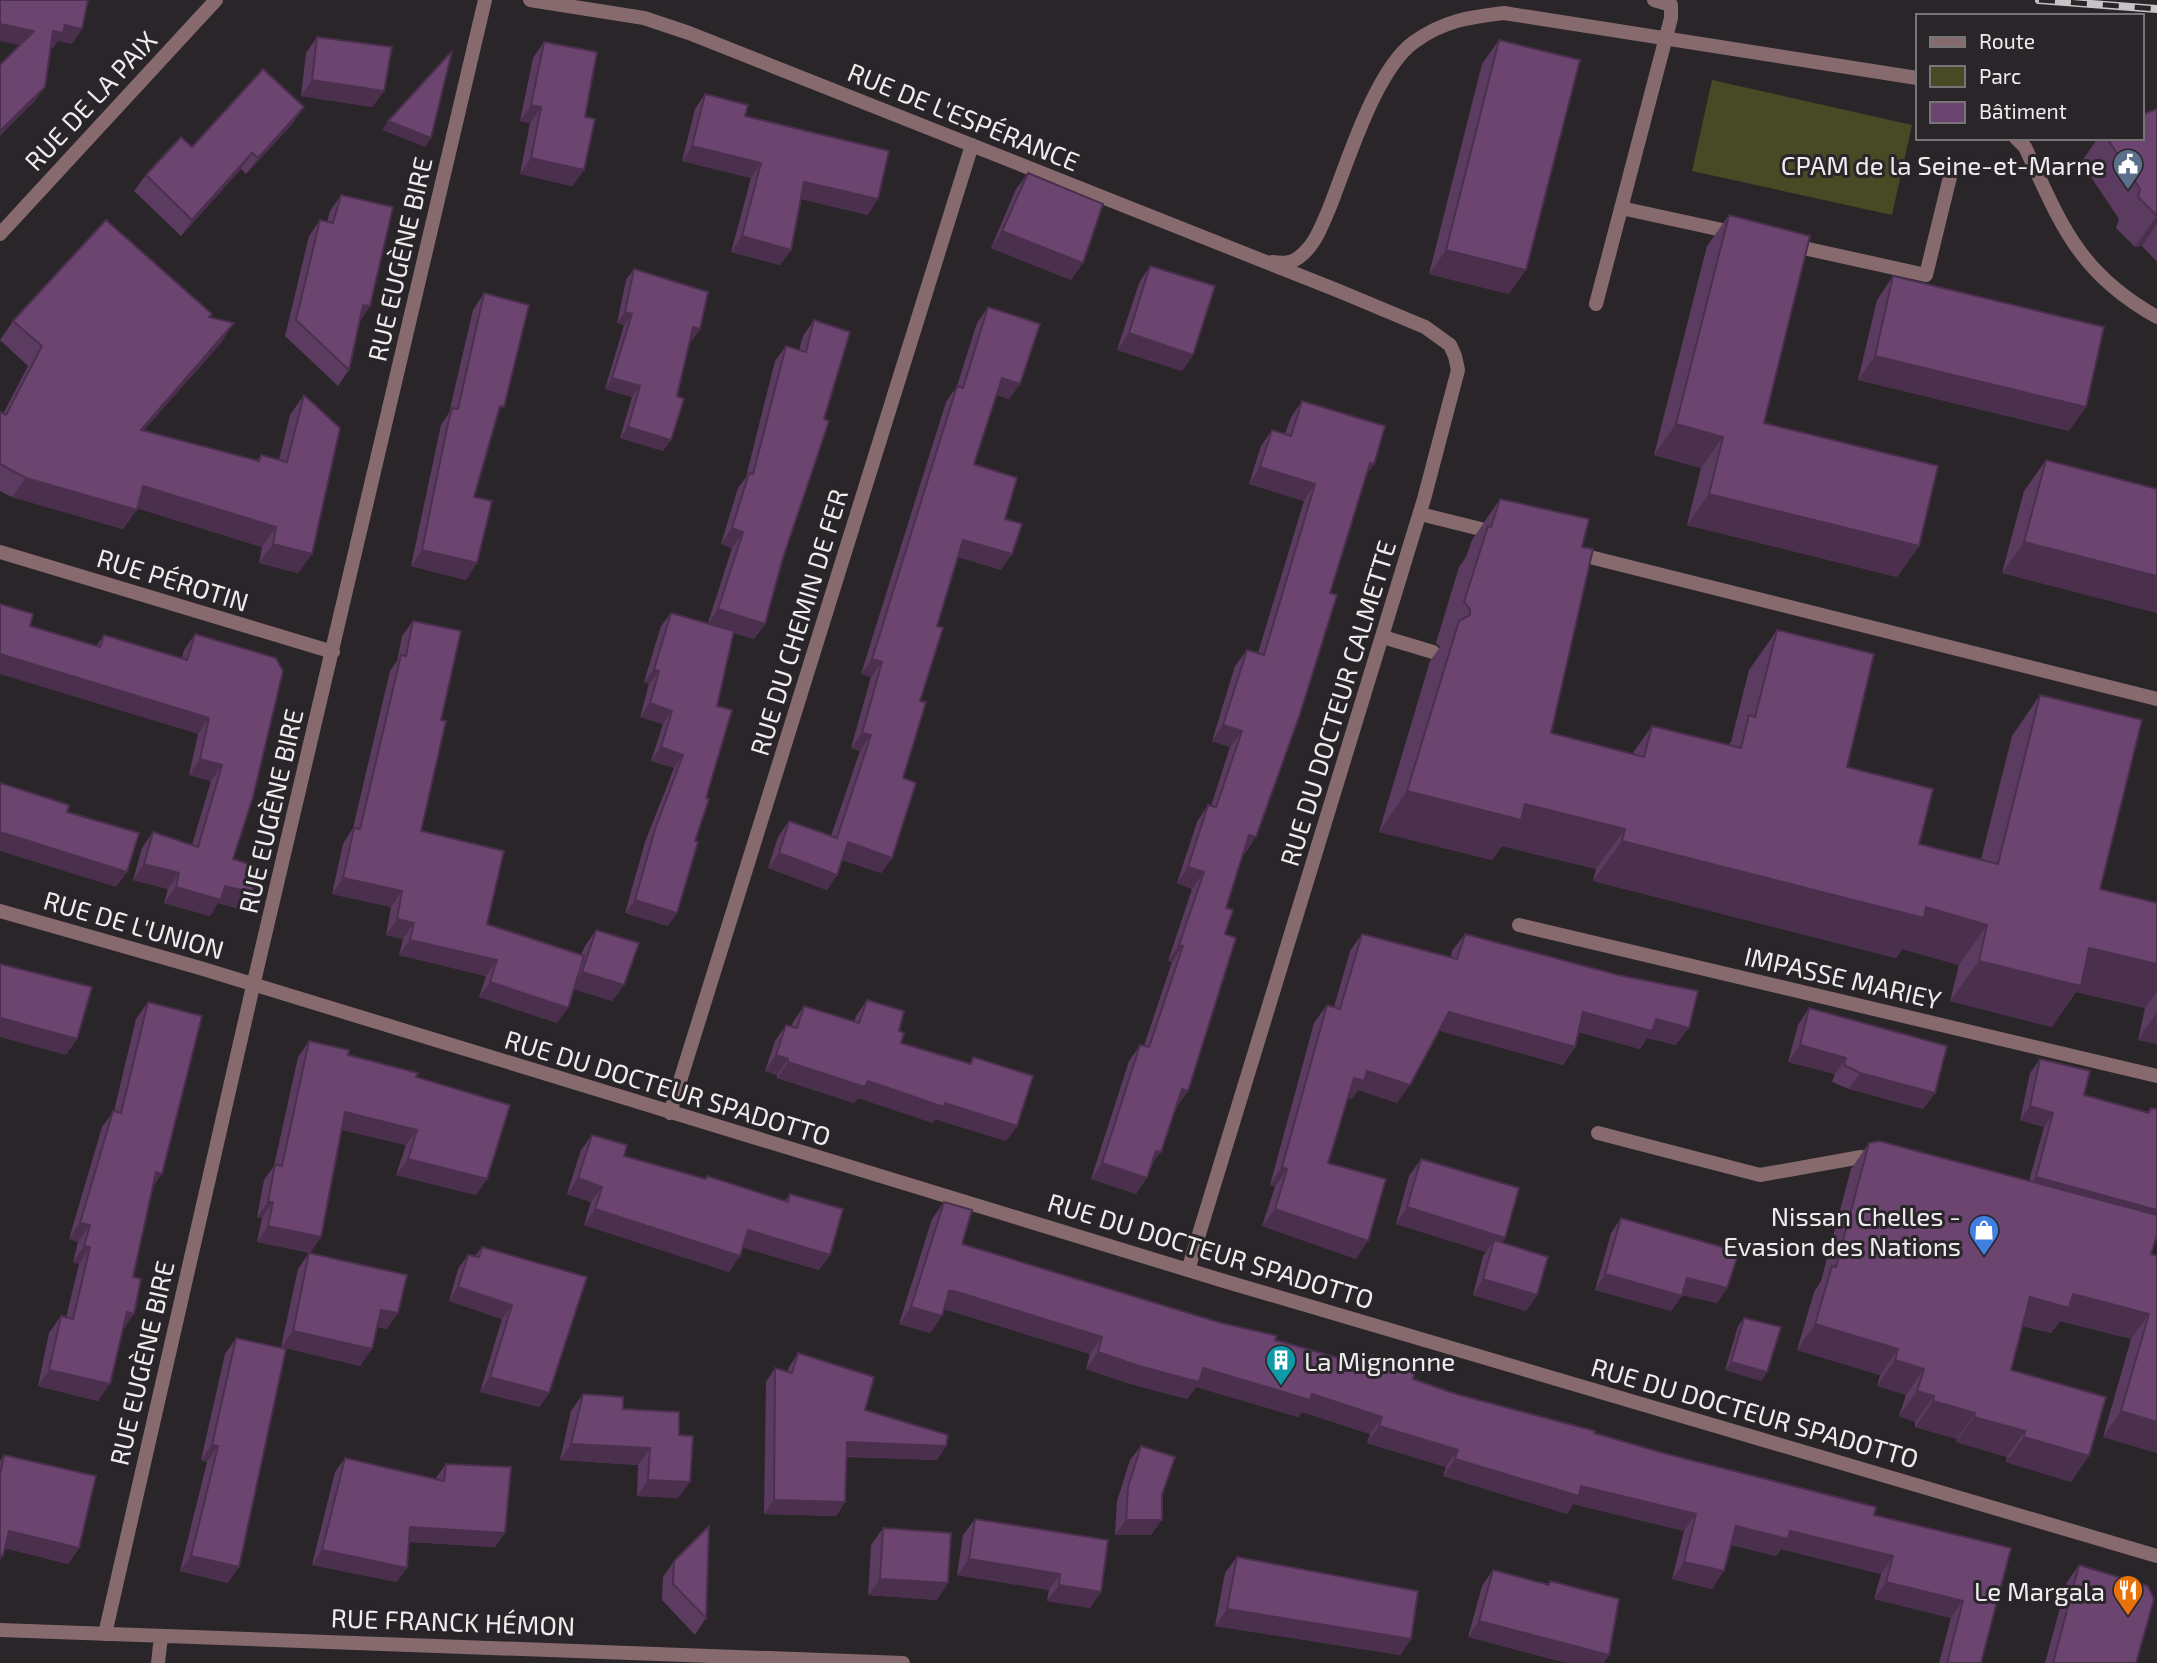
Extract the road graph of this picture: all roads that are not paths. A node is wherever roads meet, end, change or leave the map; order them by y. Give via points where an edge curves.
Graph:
1 (216, 0) edge
2 (485, 0) edge
3 (530, 0) edge
4 (1654, 0) edge
5 (1665, 38) junction
6 (1916, 78) edge
7 (2018, 140) edge
8 (972, 145) junction
9 (1951, 173) dead end
10 (1621, 208) junction
11 (0, 234) edge
12 (1754, 237) edge
13 (1780, 243) edge
14 (1264, 262) junction
15 (1597, 304) dead end
16 (2157, 317) edge
17 (1420, 514) junction
18 (1513, 537) edge
19 (1553, 548) edge
20 (0, 552) edge
21 (1383, 637) junction
22 (333, 652) junction
23 (1433, 652) dead end
24 (2157, 699) edge
25 (0, 911) edge
26 (1519, 925) dead end
27 (253, 986) junction
28 (2157, 1076) edge
29 (670, 1113) junction
30 (1598, 1133) dead end
31 (1888, 1164) edge
32 (1188, 1270) junction
33 (2157, 1556) edge
34 (0, 1630) edge
35 (105, 1634) junction
36 (161, 1636) junction
37 (158, 1663) edge
38 (903, 1663) edge

1 - 11 street, RUE DE LA PAIX
2 - 22 street, RUE EUGÈNE BIRE
3 - 8 street, RUE DE L'ESPÉRANCE via 645,18
4 - 5 street via 1671,5
5 - 6 street
5 - 10 street
5 - 14 street via 1504,13 1459,18 1412,43 1374,97 1316,237 1297,258 1285,263
7 - 16 street via 2065,233 2126,300
8 - 14 street, RUE DE L'ESPÉRANCE
8 - 29 street, RUE DU CHEMIN DE FER
9 - 13 street via 1926,275
10 - 12 street
10 - 15 street
14 - 17 street, RUE DU DOCTEUR CALMETTE via 1424,327 1450,345 1458,370
17 - 18 street
17 - 21 street, RUE DU DOCTEUR CALMETTE
19 - 24 street
20 - 22 street, RUE PÉROTIN
21 - 23 street
21 - 32 street, RUE DU DOCTEUR CALMETTE
22 - 27 street, RUE EUGÈNE BIRE
25 - 27 street, RUE DE L'UNION
26 - 28 street, IMPASSE MARIEY
27 - 29 street, RUE DU DOCTEUR SPADOTTO
27 - 35 street, RUE EUGÈNE BIRE
29 - 32 street, RUE DU DOCTEUR SPADOTTO
30 - 31 street via 1760,1175 1861,1157
32 - 33 street, RUE DU DOCTEUR SPADOTTO
34 - 35 street, RUE FRANCK HÉMON
35 - 36 street, RUE FRANCK HÉMON
36 - 37 street
36 - 38 street, RUE FRANCK HÉMON

